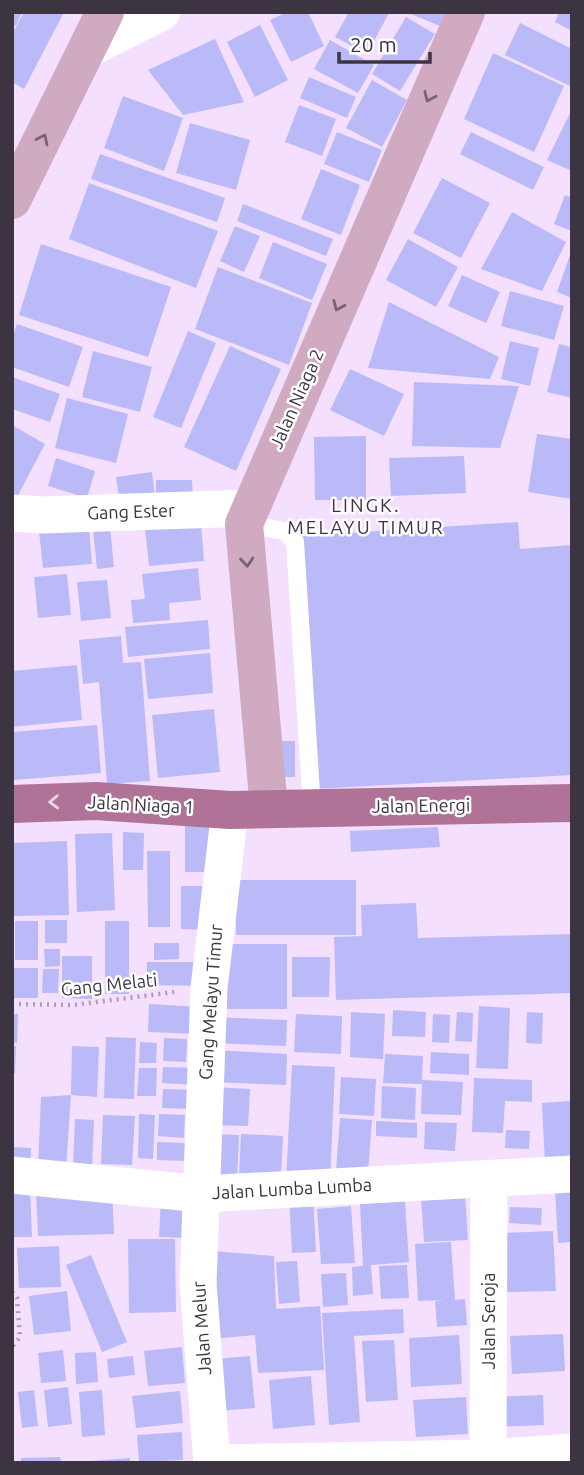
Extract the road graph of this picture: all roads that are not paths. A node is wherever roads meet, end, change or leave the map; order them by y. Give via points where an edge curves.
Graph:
1 (105, 12) edge
2 (161, 12) edge
3 (466, 12) edge
4 (87, 49) junction
5 (12, 200) edge
6 (12, 513) edge
7 (247, 516) junction
8 (572, 803) edge
9 (12, 804) edge
10 (312, 808) junction
11 (269, 809) junction
12 (230, 810) junction
13 (572, 1174) edge
14 (12, 1175) edge
15 (489, 1180) junction
16 (202, 1194) junction
17 (572, 1452) edge
18 (488, 1461) edge
19 (213, 1463) edge

1 - 4 main road
2 - 4 street
3 -> 7 main road, Jalan Niaga 2
5 -> 4 main road
6 - 7 street, Gang Ester
7 - 10 lane via 285,531 295,542
7 -> 11 main road, Jalan Niaga 2
8 - 10 highway, Jalan Energi
12 -> 9 highway, Jalan Niaga 1 via 96,800
10 - 11 highway, Jalan Energi
11 - 12 highway, Jalan Niaga 1
12 - 16 street, Gang Melayu Timur via 209,988
13 - 15 street, Jalan Lumba Lumba
14 - 16 street, Jalan Lumba Lumba
15 - 16 street, Jalan Lumba Lumba
15 - 18 street, Jalan Seroja
16 - 19 street, Jalan Melur via 198,1284
17 - 18 street
18 - 19 street

